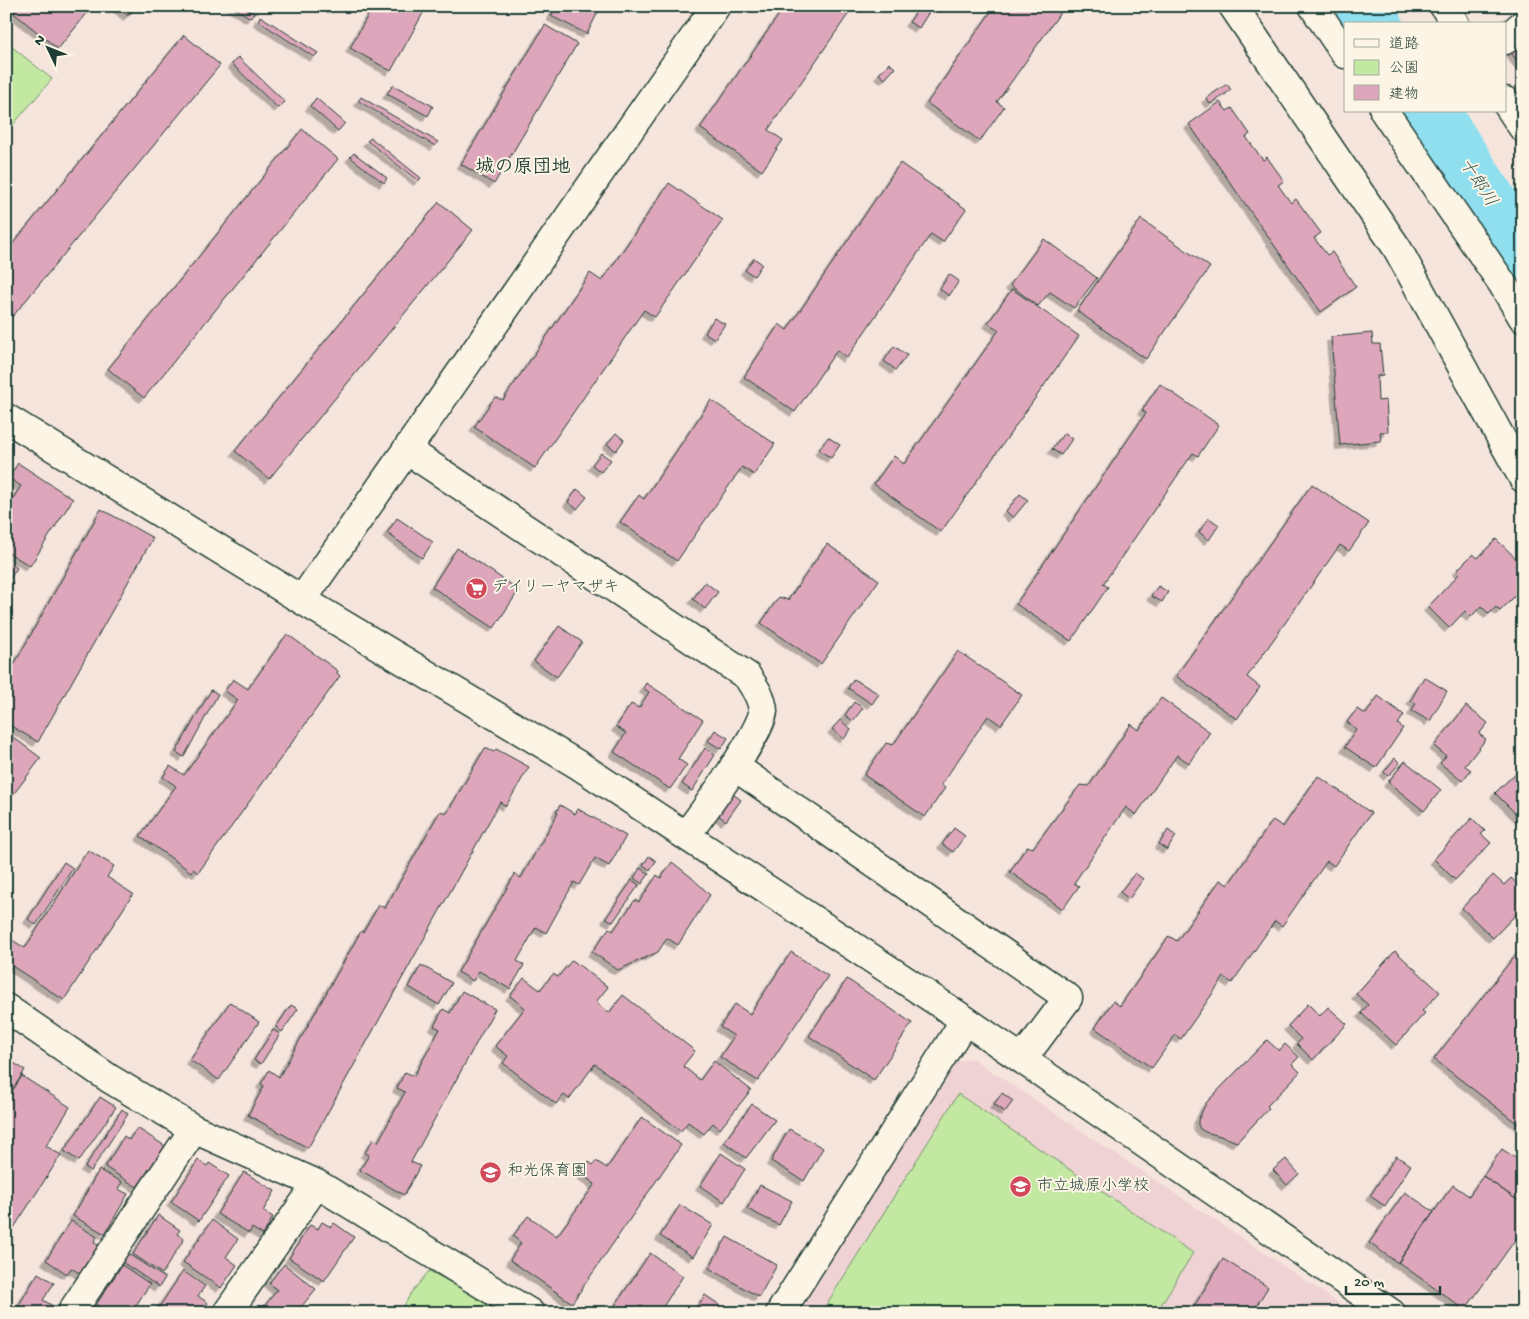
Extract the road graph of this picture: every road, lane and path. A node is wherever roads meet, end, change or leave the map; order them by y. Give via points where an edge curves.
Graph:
1 (716, 6) edge
2 (1233, 6) edge
3 (1313, 6) edge
4 (1444, 6) edge
5 (1454, 22) edge
6 (1523, 24) edge
7 (1506, 39) edge
8 (1344, 52) edge
9 (1506, 102) edge
10 (1385, 112) edge
11 (1523, 128) edge
12 (1523, 318) edge
13 (11, 429) edge
14 (407, 450) junction
15 (1523, 478) edge
16 (302, 600) junction
17 (734, 766) junction
18 (686, 836) junction
19 (6, 1008) edge
20 (965, 1020) junction
21 (1021, 1058) junction
22 (194, 1129) junction
23 (317, 1184) junction
24 (73, 1310) dead end
25 (227, 1313) edge
26 (530, 1313) edge
27 (780, 1313) edge
28 (1391, 1313) edge

1 - 14 street
2 - 15 street via 1397,248
3 - 8 street
4 - 5 street
6 - 7 street
9 - 11 street
10 - 12 street
13 - 16 street
14 - 16 street
14 - 17 street via 747,676 760,696 764,713 754,737
16 - 18 street via 580,766
17 - 18 street
17 - 21 street via 1068,998
18 - 20 street
19 - 22 street via 110,1079
20 - 21 street
20 - 27 street
21 - 28 street
22 - 23 street
22 - 24 street
23 - 25 street
23 - 26 street

